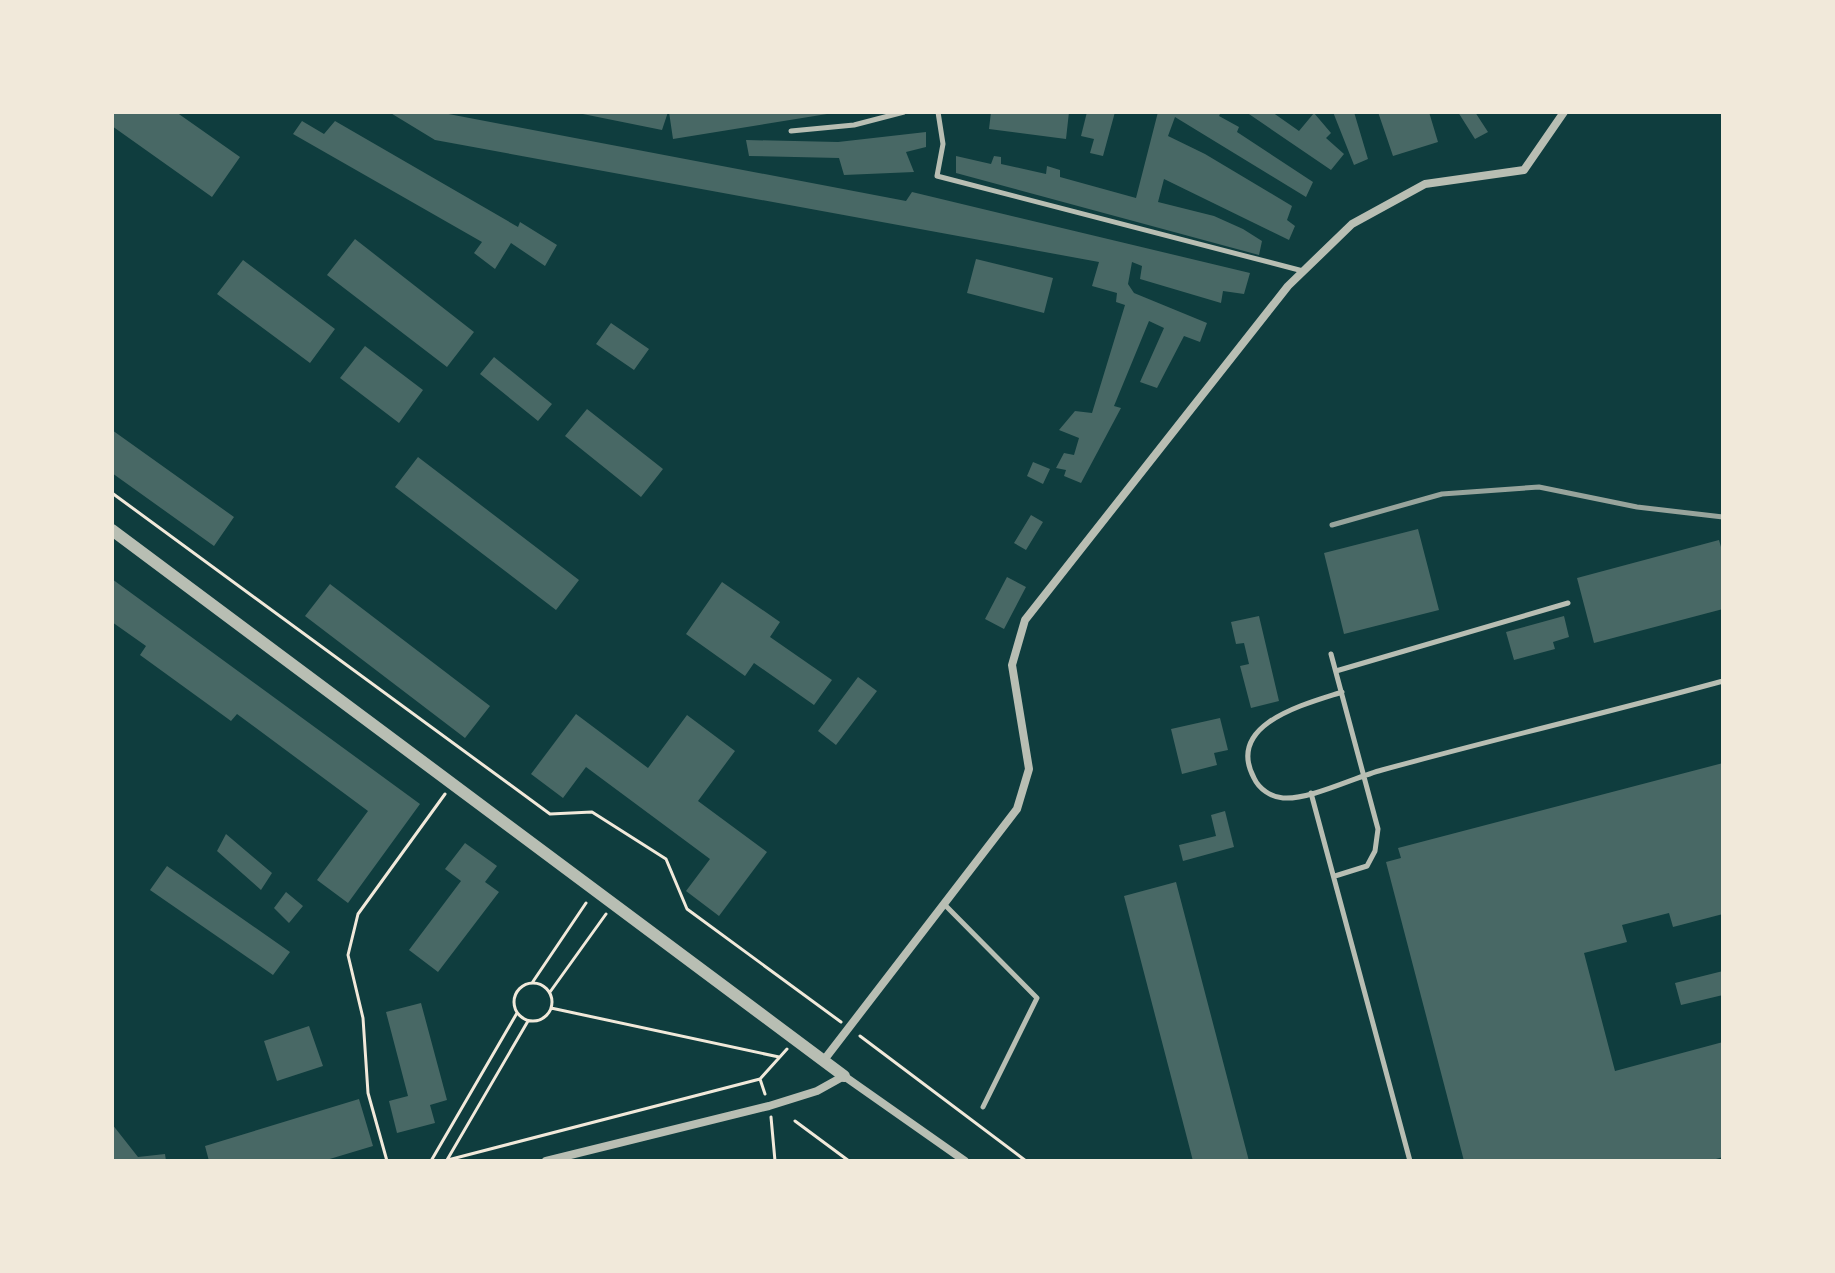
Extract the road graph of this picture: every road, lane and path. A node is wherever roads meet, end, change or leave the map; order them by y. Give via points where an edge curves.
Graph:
1 (904, 112) edge
2 (938, 112) edge
3 (1564, 112) edge
4 (791, 131) dead end
5 (1304, 271) junction
6 (112, 493) edge
7 (112, 530) edge
8 (1568, 603) dead end
9 (1331, 654) dead end
10 (1336, 671) junction
11 (1723, 681) edge
12 (1342, 692) junction
13 (1364, 775) junction
14 (446, 792) dead end
15 (1311, 793) junction
16 (1335, 876) junction
17 (590, 897) dead end
18 (945, 905) junction
19 (608, 910) dead end
20 (532, 983) junction
21 (550, 992) junction
22 (551, 1008) junction
23 (517, 1013) junction
24 (528, 1021) junction
25 (850, 1028) junction
26 (791, 1044) dead end
27 (780, 1057) junction
28 (824, 1060) junction
29 (844, 1076) junction
30 (760, 1079) junction
31 (769, 1106) junction
32 (983, 1107) dead end
33 (795, 1121) dead end
34 (387, 1161) edge
35 (431, 1161) edge
36 (445, 1161) edge
37 (546, 1161) edge
38 (775, 1161) edge
39 (849, 1161) edge
40 (965, 1161) edge
41 (1026, 1161) edge
42 (1409, 1161) edge

1 - 4 lane via 854,125
2 - 5 lane via 943,144 937,176
3 - 5 street via 1524,170 1425,184 1352,224
5 - 18 street via 1025,620 1012,665 1029,769 1017,809
6 - 25 path via 550,814 592,812 666,859 687,909
7 - 28 street
8 - 10 lane
9 - 10 lane
10 - 12 lane
11 - 13 lane
12 - 13 lane
12 - 15 lane via 1277,716 1250,741 1246,753 1248,768 1267,793 1283,798
13 - 15 lane
13 - 16 lane via 1378,829 1375,851 1367,866
14 - 34 path via 358,914 348,955 363,1018 368,1093
15 - 16 lane
16 - 42 lane
17 - 20 path
18 - 25 street
18 - 32 lane via 1037,998
19 - 21 path
20 - 21 path
20 - 23 path via 515,993
21 - 22 path
22 - 24 path via 546,1017
22 - 27 path
23 - 24 path
23 - 35 path
24 - 36 path
25 - 28 street
25 - 41 path
26 - 27 path
27 - 30 path
28 - 29 street
29 - 31 street
29 - 40 street
30 - 31 path
30 - 36 path
31 - 37 street
31 - 38 path
33 - 39 path

